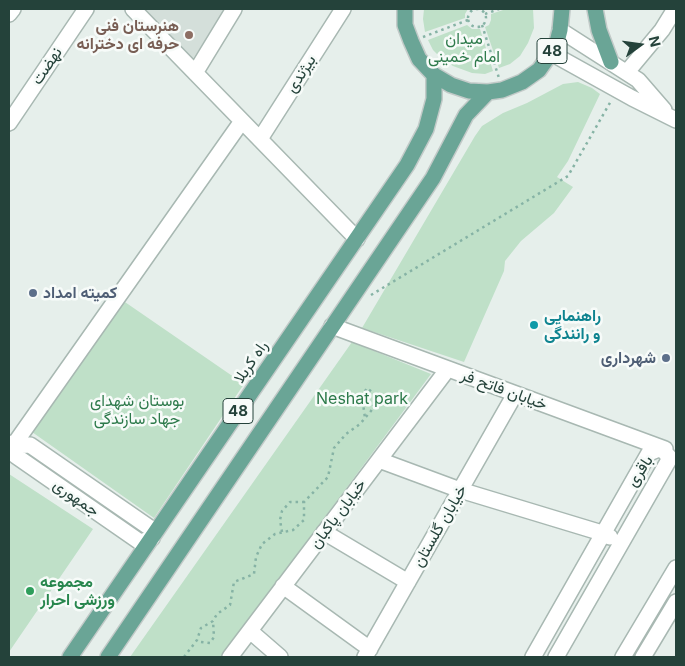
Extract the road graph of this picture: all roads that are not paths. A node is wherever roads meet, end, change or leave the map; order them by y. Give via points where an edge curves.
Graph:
1 (13, 9) edge
2 (86, 9) edge
3 (133, 9) edge
4 (234, 9) edge
5 (343, 9) edge
6 (393, 9) edge
7 (406, 9) edge
8 (562, 9) edge
9 (596, 9) edge
10 (675, 9) edge
11 (9, 14) edge
12 (405, 25) junction
13 (560, 30) junction
14 (552, 53) junction
15 (611, 62) junction
16 (627, 72) junction
17 (195, 73) junction
18 (434, 75) junction
19 (495, 91) junction
20 (674, 115) edge
21 (10, 117) edge
22 (242, 121) junction
23 (260, 139) junction
24 (357, 239) junction
25 (332, 326) junction
26 (447, 370) junction
27 (514, 394) junction
28 (11, 444) edge
29 (661, 448) junction
30 (676, 453) edge
31 (379, 460) junction
32 (460, 490) junction
33 (625, 495) junction
34 (643, 505) junction
35 (324, 532) junction
36 (602, 534) junction
37 (152, 538) junction
38 (621, 543) junction
39 (676, 568) edge
40 (408, 582) junction
41 (283, 586) junction
42 (676, 602) edge
43 (250, 631) junction
44 (368, 653) edge
45 (70, 657) edge
46 (108, 657) edge
47 (230, 657) edge
48 (280, 657) edge
49 (533, 657) edge
50 (556, 657) edge
51 (623, 657) edge
52 (643, 657) edge

1 - 11 street
2 - 21 street, نهضت
3 - 17 street
4 - 17 street
5 - 23 street, بیژندی
6 - 12 main road
7 - 12 main road
8 - 13 main road, 48
9 - 15 main road via 599,30
10 - 16 street
12 - 18 main road via 419,59
13 - 14 main road, 48
13 - 15 street
14 - 19 main road, 48 via 539,70 522,82
14 - 20 street via 617,90
15 - 16 street
16 - 20 street
17 - 22 street
18 - 19 main road via 469,91
18 - 24 main road, راه کربلا / 48 via 434,99 426,129 407,166
19 - 25 main road, 48 via 466,115 433,178
22 - 23 street
22 - 28 street
23 - 24 street
24 - 37 main road, راه کربلا / 48
25 - 26 street, خیابان فاتح فر
25 - 46 main road, 48
26 - 27 street, خیابان فاتح فر
26 - 31 street, خیابان پاکبان
27 - 29 street, خیابان فاتح فر
27 - 32 street, خیابان گلستان
28 - 37 street, جمهوری via 16,456 140,542
29 - 30 street, خیابان فاتح فر
29 - 33 street, باقری via 649,453
29 - 34 street, باقری via 670,458
31 - 32 street
31 - 35 street, خیابان پاکبان
32 - 36 street
32 - 40 street, خیابان گلستان
33 - 34 street
33 - 36 street, باقری
34 - 38 street, باقری
35 - 40 street
35 - 41 street, خیابان پاکبان
36 - 38 street
36 - 49 street, باقری
37 - 45 main road, راه کربلا / 48
38 - 50 street, باقری
39 - 51 street
40 - 44 street, خیابان گلستان
41 - 43 street, خیابان پاکبان
41 - 44 street
42 - 52 street
43 - 47 street, خیابان پاکبان
43 - 48 street

